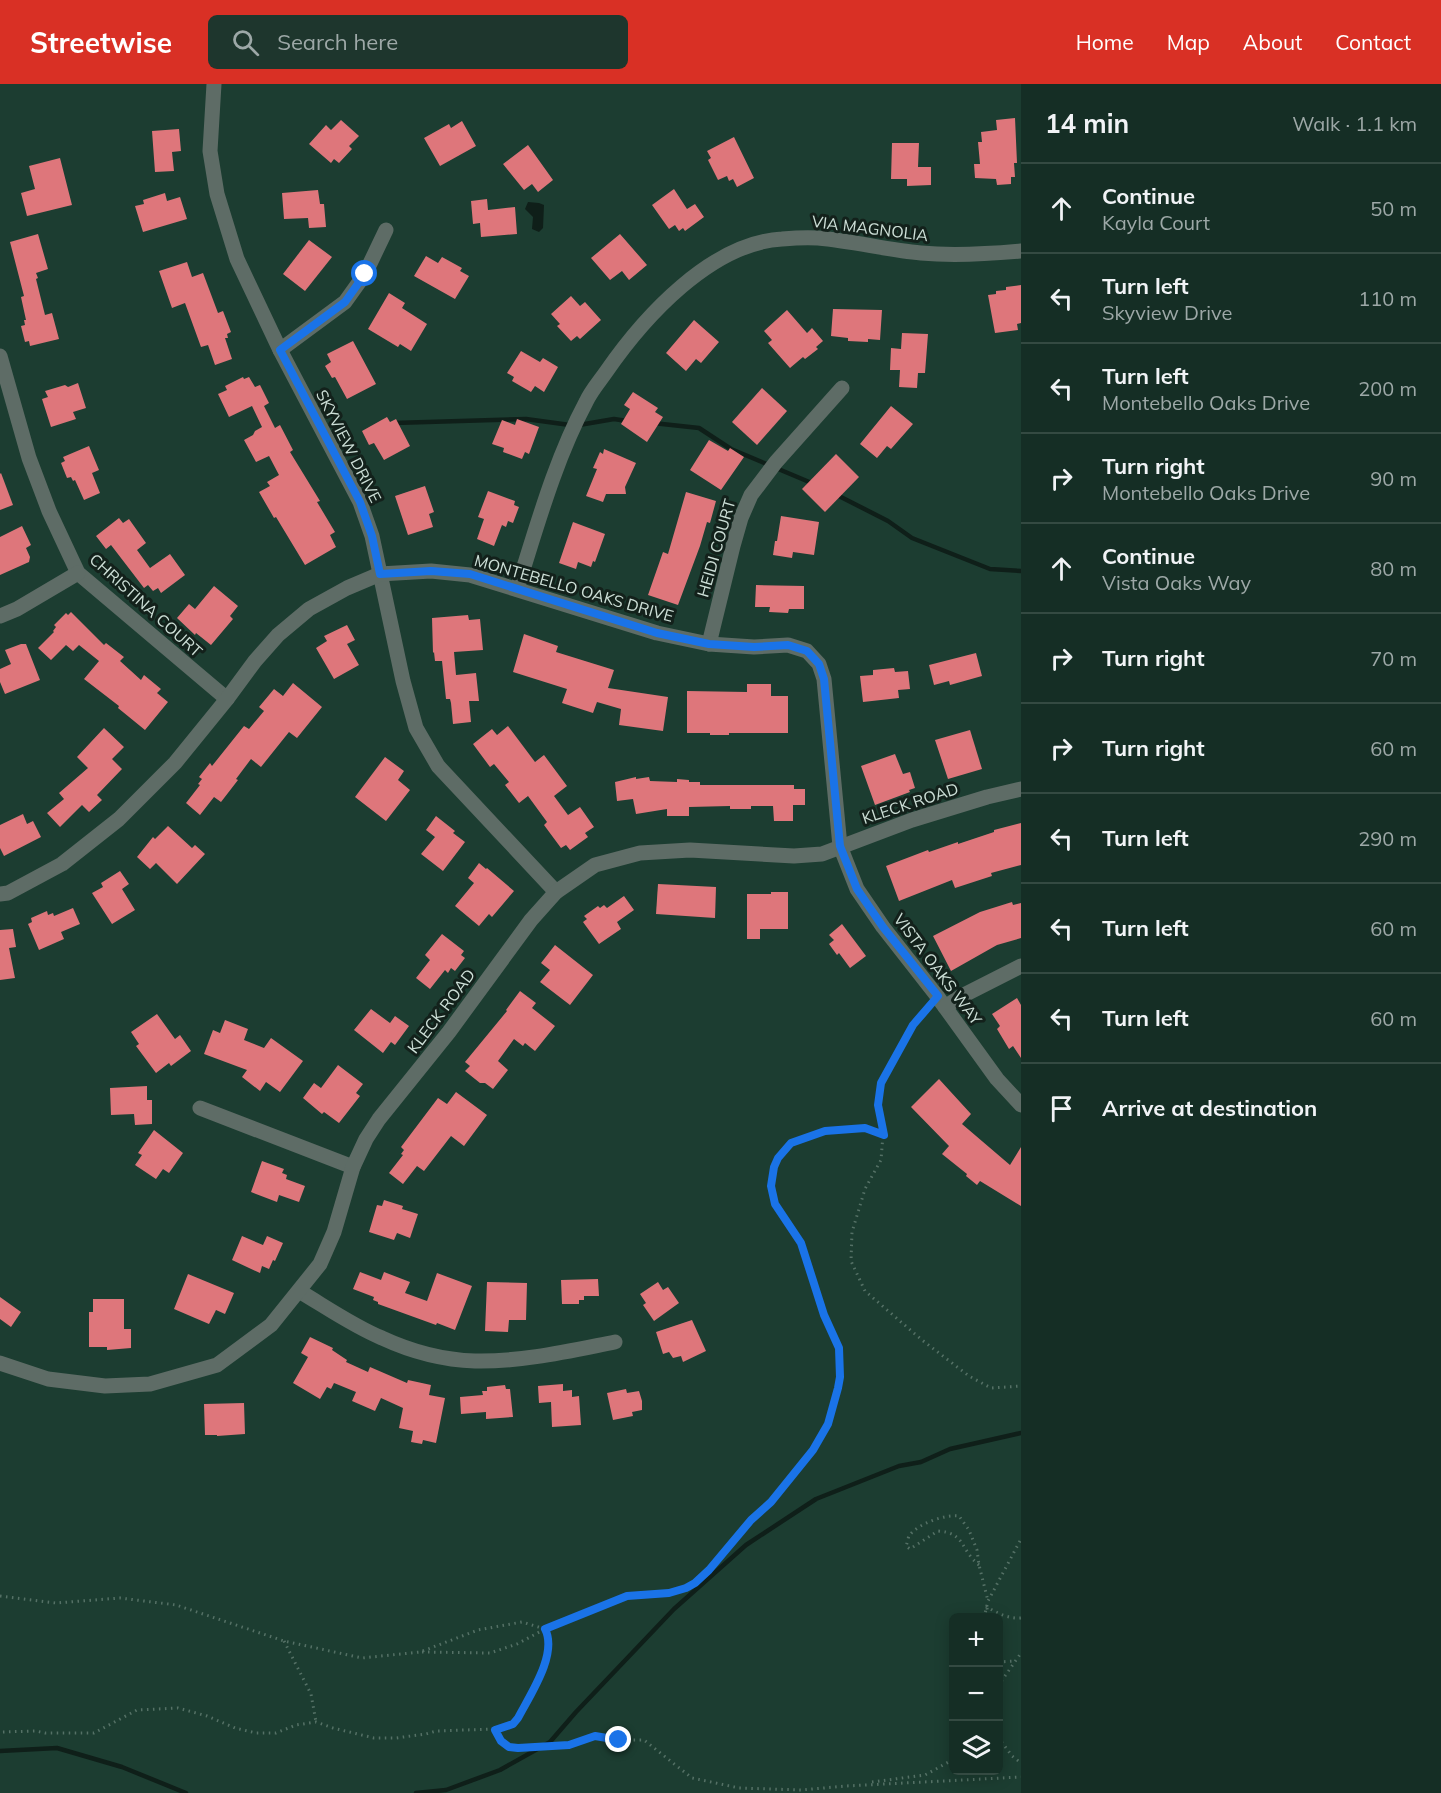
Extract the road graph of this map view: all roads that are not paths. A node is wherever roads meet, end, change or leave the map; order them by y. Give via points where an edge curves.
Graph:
1 (214, 84) edge
2 (386, 230) dead end
3 (1021, 251) edge
4 (280, 350) junction
5 (0, 356) edge
6 (842, 388) dead end
7 (78, 573) junction
8 (380, 574) junction
9 (517, 589) junction
10 (0, 616) edge
11 (709, 644) junction
12 (226, 699) junction
13 (1021, 789) edge
14 (840, 846) junction
15 (556, 892) junction
16 (0, 894) edge
17 (1021, 966) edge
18 (941, 1002) junction
19 (1021, 1105) edge
20 (200, 1108) dead end
21 (353, 1167) junction
22 (299, 1291) junction
23 (615, 1342) dead end
24 (0, 1363) edge

1 - 4 street, SKYVIEW DRIVE via 210,151 217,194 237,259
2 - 4 street via 365,274 345,302
3 - 9 street, VIA MAGNOLIA via 960,255 816,238 778,239 749,245 689,279 621,350 586,400 551,484
4 - 8 street, SKYVIEW DRIVE via 360,502
5 - 7 street, CHRISTINA COURT via 29,458
6 - 11 street, HEIDI COURT via 751,495 733,546
7 - 10 street
7 - 12 street, CHRISTINA COURT
8 - 9 street, MONTEBELLO OAKS DRIVE via 470,574
8 - 12 street, MONTEBELLO OAKS DRIVE via 309,609 278,635
8 - 15 street, SKYVIEW DRIVE via 416,728 438,766
9 - 11 street, MONTEBELLO OAKS DRIVE via 657,633
11 - 14 street, MONTEBELLO OAKS DRIVE via 788,645 807,651 819,664 824,679
12 - 16 street, MONTEBELLO OAKS DRIVE via 175,763 119,819 62,864
13 - 14 street, KLECK ROAD via 912,820
14 - 15 street, KLECK ROAD via 822,854 794,856 690,850 640,853 595,865
14 - 18 street, VISTA OAKS WAY via 857,889
15 - 21 street, KLECK ROAD via 379,1119
17 - 18 street
18 - 19 street, VISTA OAKS WAY via 997,1079
20 - 21 street
21 - 22 street, KLECK ROAD via 334,1232 320,1263
22 - 23 street via 351,1323 428,1354 474,1361 531,1358
22 - 24 street, KLECK ROAD via 271,1325 217,1365 150,1384 105,1386 48,1379

